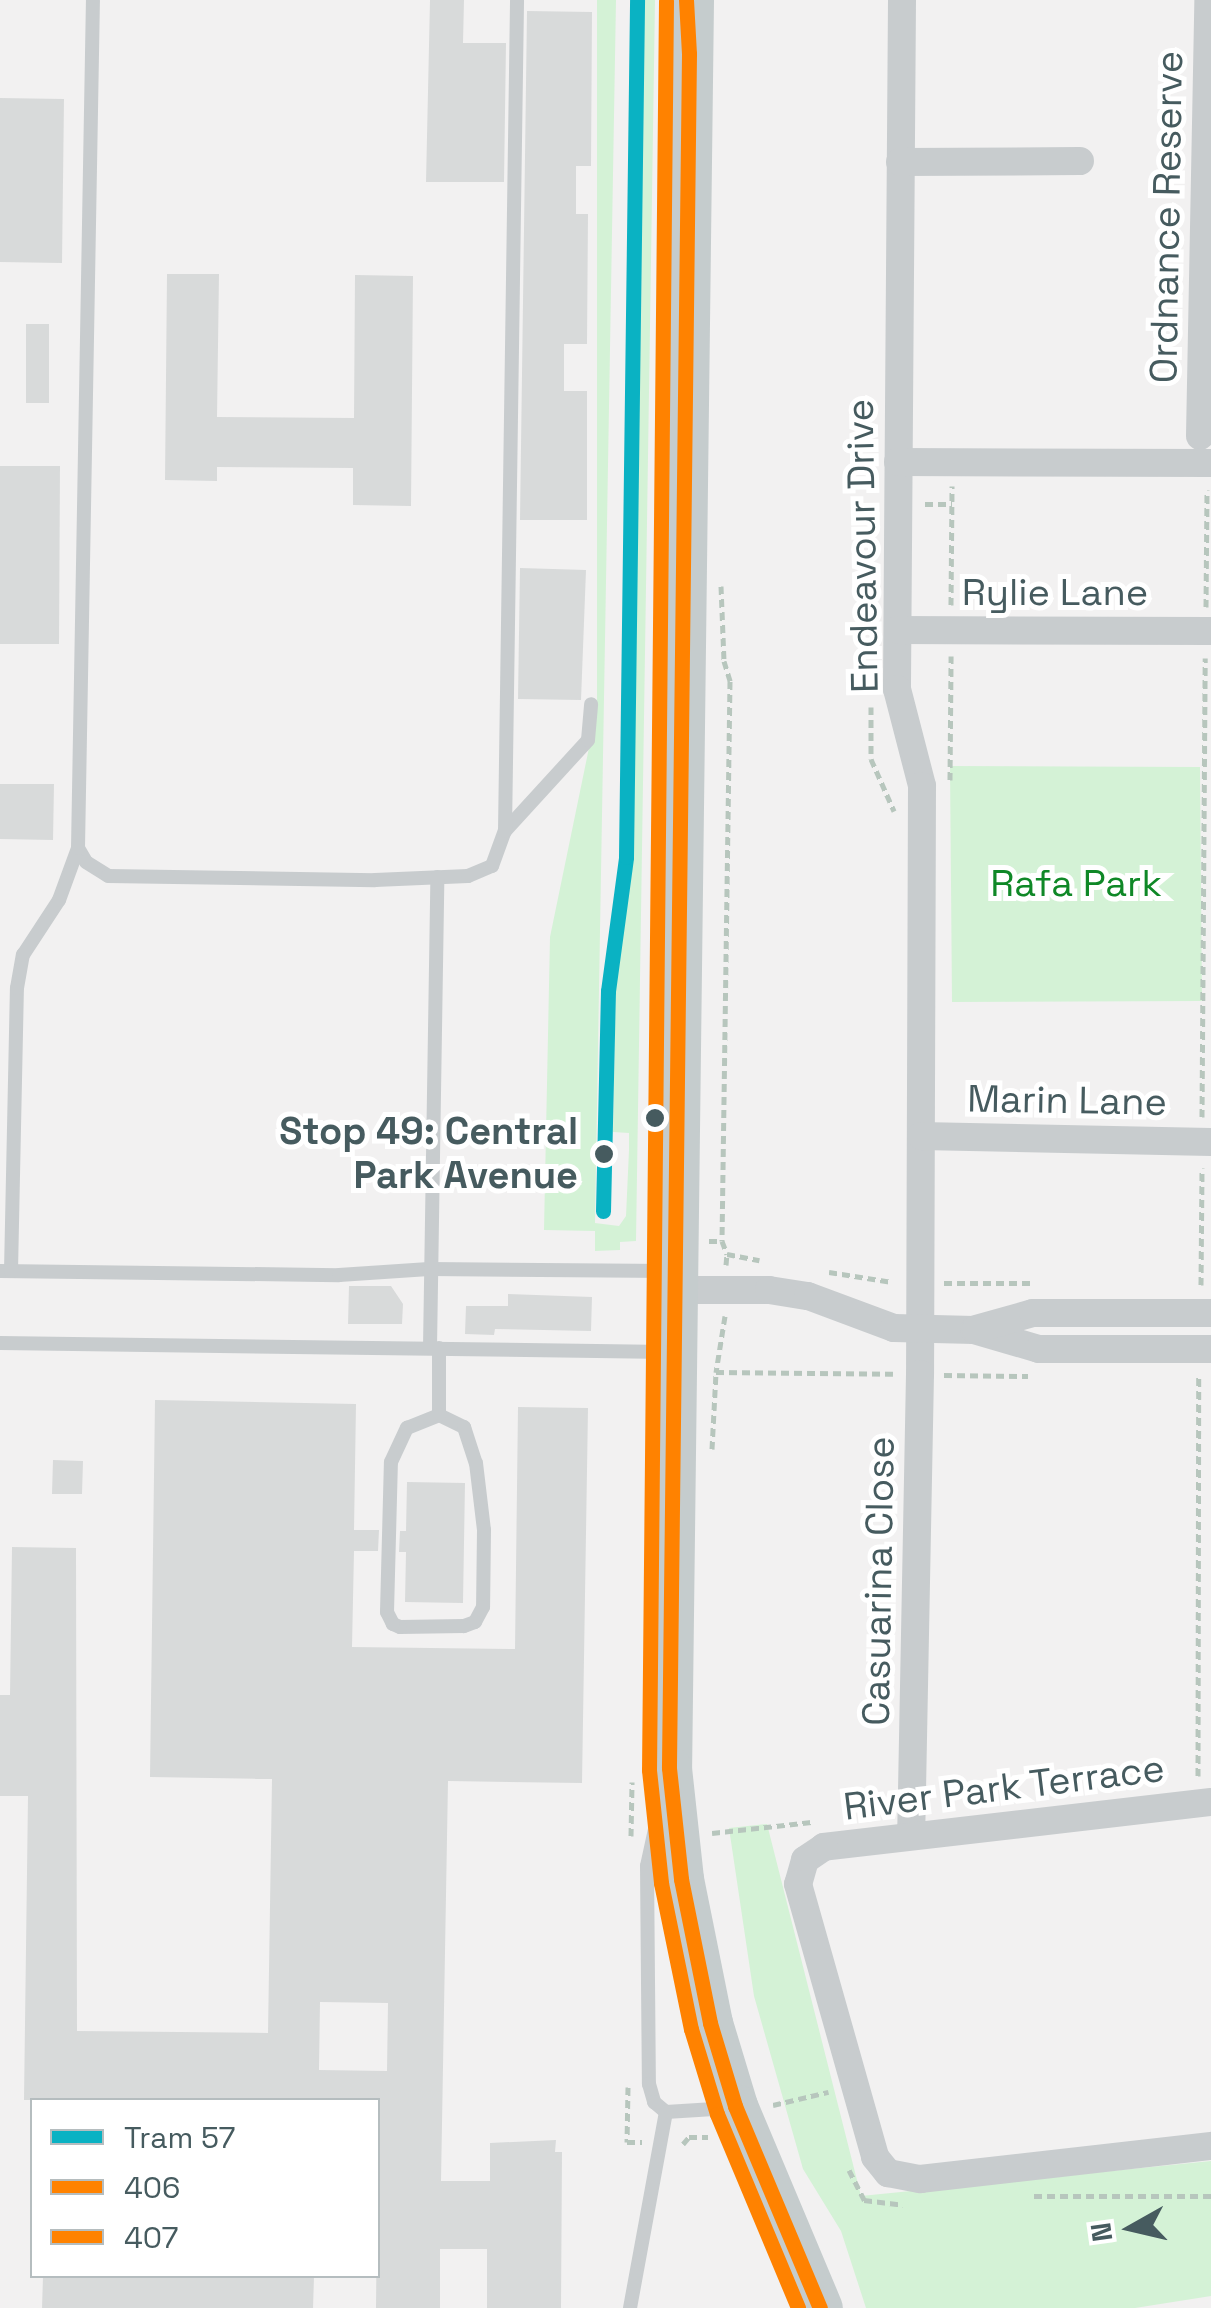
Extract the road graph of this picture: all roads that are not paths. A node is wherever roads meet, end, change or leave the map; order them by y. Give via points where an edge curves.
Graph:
1 (93, 0) edge
2 (516, 0) edge
3 (689, 0) edge
4 (902, 0) edge
5 (1208, 0) edge
6 (1080, 161) dead end
7 (900, 162) junction
8 (1207, 269) edge
9 (1200, 436) dead end
10 (898, 462) junction
11 (1209, 477) edge
12 (898, 630) junction
13 (1208, 631) edge
14 (592, 704) dead end
15 (505, 832) junction
16 (78, 848) junction
17 (437, 877) junction
18 (922, 1136) junction
19 (1206, 1141) edge
20 (429, 1269) junction
21 (5, 1271) edge
22 (674, 1280) junction
23 (1211, 1313) edge
24 (920, 1329) junction
25 (974, 1330) junction
26 (0, 1343) edge
27 (434, 1348) junction
28 (1211, 1349) edge
29 (673, 1353) junction
30 (439, 1415) junction
31 (669, 1768) junction
32 (1204, 1790) edge
33 (912, 1834) junction
34 (755, 2102) junction
35 (666, 2112) junction
36 (1211, 2146) edge
37 (630, 2308) edge
38 (820, 2308) edge

1 - 16 lane
2 - 15 lane
3 - 22 main road
4 - 7 street, Endeavour Drive
5 - 8 street, Ordnance Reserve
6 - 7 street
7 - 10 street, Endeavour Drive
8 - 9 street, Ordnance Reserve
10 - 11 street
10 - 12 street, Endeavour Drive
12 - 13 street, Rylie Lane
12 - 18 street, Endeavour Drive via 897,689 922,786
14 - 15 lane via 588,740
15 - 17 lane via 492,866 468,876
16 - 17 lane via 108,876
16 - 21 lane via 59,900 23,955 17,988
17 - 20 lane
18 - 19 street, Marin Lane
18 - 24 street, Endeavour Drive
20 - 21 lane via 339,1275
20 - 22 lane
20 - 27 lane
22 - 24 street via 808,1296 894,1328
22 - 29 main road
23 - 25 street via 1033,1313
24 - 25 street
24 - 33 street, Casuarina Close
25 - 28 street via 1039,1349
26 - 27 lane
27 - 29 lane
27 - 30 lane
29 - 31 main road
30 - 30 lane via 464,1427 472,1441 484,1530 484,1607 464,1626 400,1627 387,1612 391,1462 407,1428
31 - 34 main road via 694,1962
31 - 35 lane via 646,1866 649,2084 654,2102
32 - 33 street, River Park Terrace
33 - 36 street, River Park Terrace via 824,1848 806,1860 798,1884 876,2157 888,2173 920,2179
34 - 35 lane
34 - 38 main road via 790,2241
35 - 37 lane

